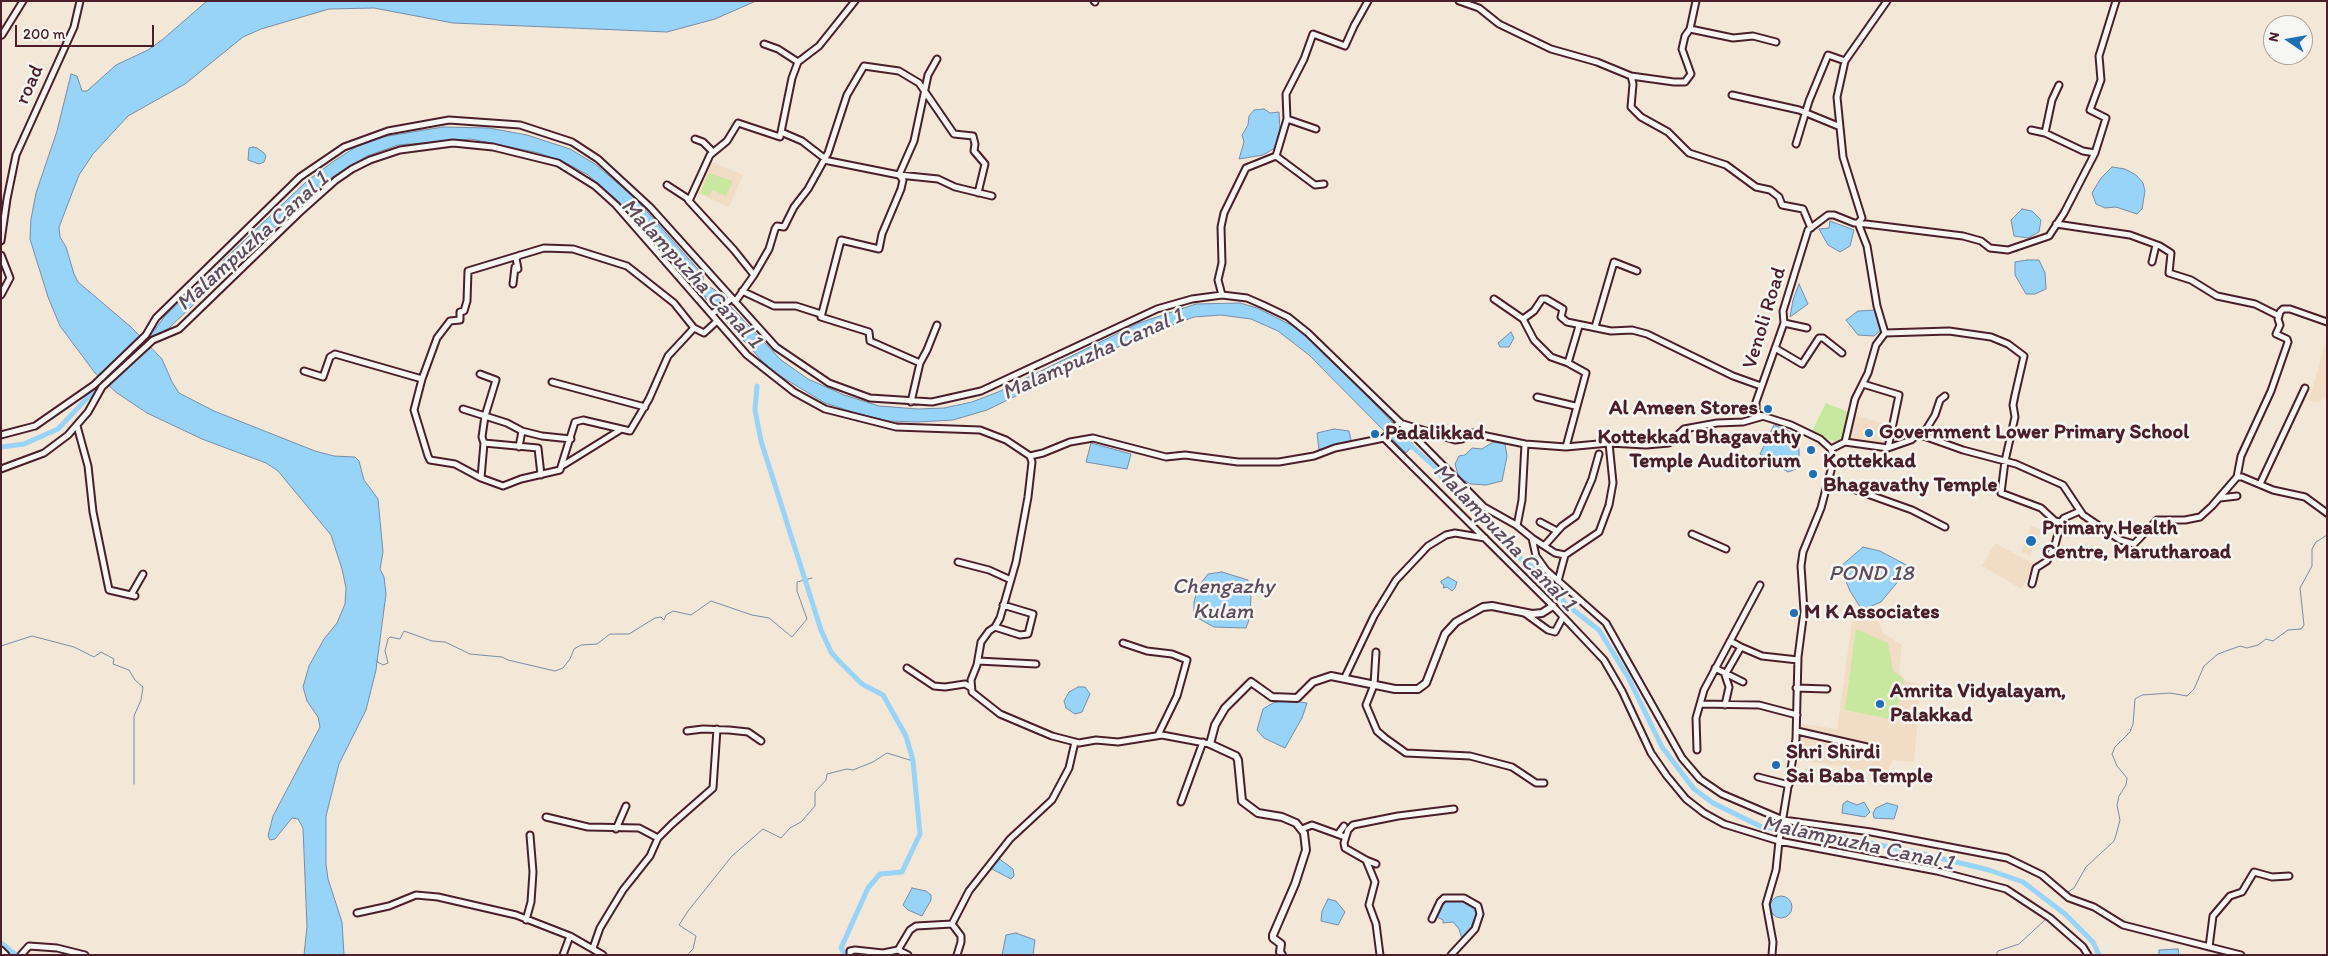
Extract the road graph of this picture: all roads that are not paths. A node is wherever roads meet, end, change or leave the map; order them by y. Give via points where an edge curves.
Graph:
1 (23, 1) edge
2 (80, 1) edge
3 (855, 1) edge
4 (1368, 1) edge
5 (1459, 1) edge
6 (1696, 1) edge
7 (1887, 1) edge
8 (2116, 1) edge
9 (1690, 29) junction
10 (2, 35) edge
11 (1776, 42) dead end
12 (764, 44) dead end
13 (937, 60) dead end
14 (1845, 61) junction
15 (798, 62) junction
16 (1631, 76) junction
17 (2059, 84) dead end
18 (924, 90) junction
19 (1732, 95) dead end
20 (1806, 113) junction
21 (1287, 119) junction
22 (1838, 126) junction
23 (1316, 129) dead end
24 (2031, 130) dead end
25 (781, 132) junction
26 (2045, 133) junction
27 (695, 139) dead end
28 (1796, 144) dead end
29 (713, 152) junction
30 (2095, 153) junction
31 (1276, 156) junction
32 (824, 160) junction
33 (899, 175) junction
34 (1324, 184) dead end
35 (667, 185) dead end
36 (978, 193) junction
37 (992, 196) dead end
38 (689, 201) junction
39 (1858, 223) junction
40 (2056, 224) junction
41 (1811, 228) junction
42 (1, 241) edge
43 (2156, 245) junction
44 (520, 254) junction
45 (1, 255) edge
46 (2152, 262) dead end
47 (1637, 271) dead end
48 (754, 275) junction
49 (513, 284) dead end
50 (742, 291) junction
51 (1, 295) edge
52 (1222, 295) junction
53 (733, 300) junction
54 (1494, 300) dead end
55 (712, 314) junction
56 (821, 314) junction
57 (2279, 316) junction
58 (1523, 319) junction
59 (716, 322) junction
60 (2327, 322) edge
61 (1784, 323) junction
62 (937, 325) dead end
63 (1579, 326) junction
64 (1595, 327) junction
65 (694, 328) junction
66 (1807, 328) dead end
67 (1885, 333) junction
68 (1776, 348) junction
69 (1842, 353) dead end
70 (920, 363) junction
71 (1568, 363) junction
72 (304, 371) dead end
73 (480, 374) dead end
74 (422, 379) junction
75 (552, 382) dead end
76 (1863, 384) junction
77 (1761, 386) junction
78 (2305, 388) dead end
79 (1944, 396) dead end
80 (1538, 397) dead end
81 (911, 402) junction
82 (1575, 406) junction
83 (645, 407) junction
84 (463, 409) dead end
85 (485, 416) junction
86 (1764, 416) junction
87 (1400, 422) junction
88 (77, 426) junction
89 (620, 430) junction
90 (522, 431) junction
91 (1, 435) edge
92 (1922, 436) junction
93 (1384, 438) junction
94 (571, 439) junction
95 (1845, 442) junction
96 (484, 443) junction
97 (1609, 443) junction
98 (1525, 444) junction
99 (1566, 446) junction
100 (519, 447) junction
101 (1888, 448) junction
102 (1831, 449) junction
103 (1599, 454) dead end
104 (1030, 456) junction
105 (2005, 461) junction
106 (562, 466) junction
107 (1, 469) edge
108 (541, 475) junction
109 (2237, 477) junction
110 (481, 478) junction
111 (1828, 480) junction
112 (2260, 484) junction
113 (2237, 496) dead end
114 (2219, 498) junction
115 (2080, 511) junction
116 (2327, 513) edge
117 (1540, 522) dead end
118 (2061, 522) junction
119 (1517, 526) junction
120 (1946, 528) dead end
121 (1557, 531) junction
122 (1692, 534) dead end
123 (1484, 538) junction
124 (1532, 538) junction
125 (1545, 545) junction
126 (1726, 549) dead end
127 (1565, 555) junction
128 (958, 562) dead end
129 (143, 574) dead end
130 (1011, 580) junction
131 (1558, 581) junction
132 (2032, 584) dead end
133 (1760, 585) dead end
134 (1003, 606) junction
135 (1553, 606) junction
136 (1526, 614) junction
137 (1563, 617) junction
138 (996, 627) junction
139 (1730, 641) junction
140 (1123, 643) dead end
141 (1741, 647) junction
142 (1376, 652) dead end
143 (1798, 660) junction
144 (978, 661) junction
145 (1036, 664) dead end
146 (907, 668) dead end
147 (1715, 668) junction
148 (1725, 675) junction
149 (1345, 678) junction
150 (1743, 682) dead end
151 (1374, 685) junction
152 (970, 687) junction
153 (1796, 688) junction
154 (1827, 689) dead end
155 (1700, 704) junction
156 (1726, 705) junction
157 (1797, 714) junction
158 (717, 729) junction
159 (1797, 731) junction
160 (687, 732) dead end
161 (1158, 735) junction
162 (761, 741) dead end
163 (1075, 742) junction
164 (1203, 742) junction
165 (1210, 744) junction
166 (1867, 747) dead end
167 (1697, 750) dead end
168 (1758, 777) dead end
169 (1544, 783) dead end
170 (1789, 785) junction
171 (1181, 802) dead end
172 (626, 806) dead end
173 (1454, 810) dead end
174 (546, 817) dead end
175 (1783, 820) junction
176 (1344, 826) dead end
177 (616, 829) junction
178 (1302, 829) junction
179 (1338, 834) junction
180 (530, 835) dead end
181 (1345, 837) junction
182 (658, 838) junction
183 (1779, 839) junction
184 (1366, 860) junction
185 (1376, 864) dead end
186 (2289, 876) dead end
187 (357, 913) dead end
188 (1432, 919) dead end
189 (526, 920) junction
190 (952, 924) junction
191 (570, 936) junction
192 (2209, 947) junction
193 (593, 948) junction
194 (1, 950) edge
195 (898, 950) junction
196 (6, 955) edge
197 (21, 955) edge
198 (85, 955) edge
199 (563, 955) edge
200 (603, 955) edge
201 (850, 955) edge
202 (908, 955) edge
203 (957, 955) edge
204 (1282, 955) edge
205 (1380, 955) edge
206 (1451, 955) edge
207 (1772, 955) edge
208 (2088, 955) edge
209 (2241, 955) edge

1 - 10 street
2 - 42 street, road via 74,26 19,148
3 - 15 street via 819,46
4 - 21 street via 1345,46 1312,34 1304,59 1286,94
5 - 16 street via 1479,8 1500,24 1551,49
6 - 9 street
7 - 14 street
8 - 30 street via 2099,56 2101,80 2090,110 2106,118
9 - 11 street
9 - 16 street via 1682,49 1691,74 1685,82
12 - 15 street
13 - 18 street
14 - 20 street via 1828,55
14 - 22 street via 1837,97
15 - 25 street
16 - 41 street via 1631,108 1641,117 1668,132 1689,153 1726,165 1756,187 1770,190 1782,205 1803,209
17 - 26 street
18 - 32 street via 919,83 899,71 864,66 847,95
18 - 33 street via 914,141
18 - 36 street via 954,134 973,136 974,151 985,164
19 - 20 street
20 - 22 street
20 - 28 street
21 - 23 street
21 - 31 street
22 - 39 street via 1843,157 1862,218
24 - 26 street
25 - 29 street via 780,137 770,135 738,123 727,141
25 - 32 street via 802,141
26 - 30 street via 2083,151
27 - 29 street
29 - 38 street
30 - 40 street
31 - 34 street via 1314,185
31 - 52 street via 1246,168 1224,213 1218,280
32 - 33 street
32 - 48 street via 783,229 777,226 775,229 769,249
33 - 36 street via 938,179
33 - 56 street via 903,180 901,189 878,249 841,240
35 - 38 street
36 - 37 street
38 - 48 street
39 - 40 street via 1963,236 1982,240 1990,248 2008,250 2049,236
39 - 41 street via 1828,215
39 - 67 street via 1867,246
40 - 43 street via 2130,235
41 - 61 street, Venoli Road via 1784,310
43 - 46 street
43 - 57 street via 2171,254 2169,273 2192,280 2217,296 2254,304
44 - 49 street via 516,258 518,269 515,267
44 - 65 street via 544,248 573,249 627,266 674,303
44 - 74 street via 468,271 464,311 460,312 460,320 450,321 437,338
45 - 51 street via 10,278
47 - 64 street via 1614,262
48 - 50 street
50 - 53 street
50 - 56 street via 774,306 796,306
52 - 81 street via 1157,309 981,391 932,402
52 - 87 street via 1247,298 1288,317
53 - 55 street
53 - 81 street via 776,348 830,383 870,398
53 - 91 street via 650,207 598,160 572,142 520,125 449,120 388,131 344,147 300,177 156,318 146,334 94,385 35,426
54 - 58 street
55 - 59 street
55 - 88 street via 616,205 578,174 558,163 503,149 453,143 400,150 370,160 336,180 179,329 150,343 102,387
56 - 70 street via 822,318 869,332 870,341
57 - 60 street via 2283,309 2290,309
57 - 109 street via 2276,334 2288,342 2271,391 2241,456
58 - 63 street via 1546,298 1563,309 1563,319
58 - 71 street via 1534,340 1550,357
59 - 65 street via 704,333
59 - 104 street via 747,355 794,392 825,409 896,426 980,430 1006,440
61 - 66 street
61 - 68 street, Venoli Road
62 - 70 street
63 - 64 street
63 - 71 street
64 - 77 street via 1647,334 1732,376
65 - 83 street via 668,356
67 - 76 street via 1876,345
67 - 105 street via 1949,331 1991,337 2024,356
68 - 69 street via 1802,364 1819,338
68 - 77 street, Venoli Road
70 - 81 street
71 - 82 street via 1586,373
72 - 74 street via 323,377 330,357 335,354
73 - 85 street via 496,380
74 - 110 street via 414,410 430,460 455,464
75 - 83 street
76 - 95 street via 1850,414
76 - 101 street via 1899,395
77 - 86 street, Venoli Road via 1756,414
78 - 112 street
79 - 92 street
80 - 82 street
82 - 99 street
83 - 89 street via 630,431
84 - 85 street
85 - 90 street
85 - 96 street
86 - 97 street via 1743,422 1684,429 1669,443
86 - 102 street via 1820,439
87 - 93 street
87 - 98 street via 1455,440 1472,433
87 - 119 street via 1484,507
88 - 107 street via 44,453
88 - 129 street via 88,466 93,512 110,590 133,596
89 - 94 street via 583,420 576,422
89 - 106 street
90 - 94 street
90 - 100 street
92 - 101 street via 1918,434
92 - 105 street
93 - 104 street via 1279,462 1238,462 1185,454 1166,457 1093,438
93 - 123 street
94 - 106 street
95 - 101 street
95 - 102 street
96 - 100 street
96 - 110 street
97 - 99 street
97 - 127 street via 1613,483 1604,521 1599,532
98 - 99 street
98 - 119 street
100 - 108 street via 538,448
102 - 111 street via 1834,459
103 - 121 street via 1576,516
104 - 130 street via 1028,497
105 - 115 street via 2033,469 2063,485
105 - 118 street via 2001,493 2041,508
106 - 108 street via 560,470
108 - 110 street via 503,486
109 - 112 street
109 - 114 street
111 - 120 street via 1912,510
111 - 143 street via 1821,508 1803,552 1804,611
112 - 116 street via 2305,497
113 - 114 street
114 - 115 street via 2206,514 2195,519 2157,520 2134,544 2120,540
115 - 118 street
117 - 121 street
118 - 132 street via 2055,545 2047,561 2036,568
119 - 124 street
121 - 125 street
122 - 126 street
123 - 135 street
123 - 149 street via 1455,532 1428,546 1396,580 1374,616
124 - 125 street
124 - 131 street via 1536,556
125 - 127 street via 1555,553
127 - 131 street
128 - 130 street
130 - 134 street
131 - 175 street via 1606,623 1682,758 1700,779 1722,794
133 - 139 street
134 - 138 street
134 - 138 street via 1033,614 1028,634 1020,635
135 - 136 main road via 1542,613
135 - 137 street
136 - 137 street via 1555,632
136 - 151 main road via 1483,607 1450,627 1423,687 1401,690
137 - 183 street via 1604,660 1651,753 1686,799 1724,824
138 - 144 street via 981,642
139 - 141 street
139 - 147 street
140 - 161 street via 1187,660 1178,696
141 - 143 street via 1762,656
141 - 148 street
142 - 151 street
143 - 153 street
144 - 145 street
144 - 152 street
146 - 152 street via 934,686 945,688 965,684
147 - 148 street
147 - 155 street
148 - 150 street
148 - 156 street via 1729,687
149 - 151 main road
149 - 165 main road via 1331,676 1319,679 1297,698 1270,697 1254,683 1249,683 1225,708
151 - 169 street via 1366,704 1377,731 1406,752 1470,756 1512,767 1536,783
152 - 163 street via 1000,714
153 - 154 street
153 - 157 street
155 - 156 street
155 - 167 street via 1696,718
156 - 157 street via 1759,705
157 - 159 street
158 - 160 street
158 - 162 street via 748,732
158 - 182 street via 713,788
159 - 166 street
159 - 170 street
161 - 163 street via 1118,742
161 - 164 street
163 - 190 street via 1068,768 1052,800 995,855 969,890
164 - 165 street
164 - 171 street
165 - 178 main road via 1236,756 1244,804 1258,813 1282,817
168 - 170 street
170 - 175 street
172 - 177 street
173 - 181 street via 1353,825
174 - 177 street via 588,827
175 - 183 street
175 - 192 street via 1870,832 2007,858 2042,876 2069,898 2094,907 2123,925
176 - 179 street
177 - 182 street via 639,828
178 - 179 street via 1312,825
178 - 204 main road via 1306,850 1273,935 1281,944
179 - 181 street
180 - 189 street via 533,872
181 - 184 street via 1345,848
182 - 193 street via 650,856 623,890 600,928
183 - 207 street via 1776,870 1766,904 1773,942
183 - 208 street via 1977,880 2006,889 2047,916 2084,947
184 - 185 street
184 - 205 street via 1375,882 1369,905 1376,924
186 - 192 street via 2272,877 2254,872 2242,892 2230,896 2213,916
187 - 189 street via 425,894 516,914
188 - 206 street via 1444,898 1464,898 1478,906 1480,914 1475,929
189 - 191 street
190 - 195 street via 916,926
190 - 203 street via 961,936
191 - 193 street
191 - 199 street
192 - 209 street
193 - 200 street
194 - 196 street
195 - 201 street via 883,953 855,950 850,951
195 - 202 street
197 - 198 street via 29,946

